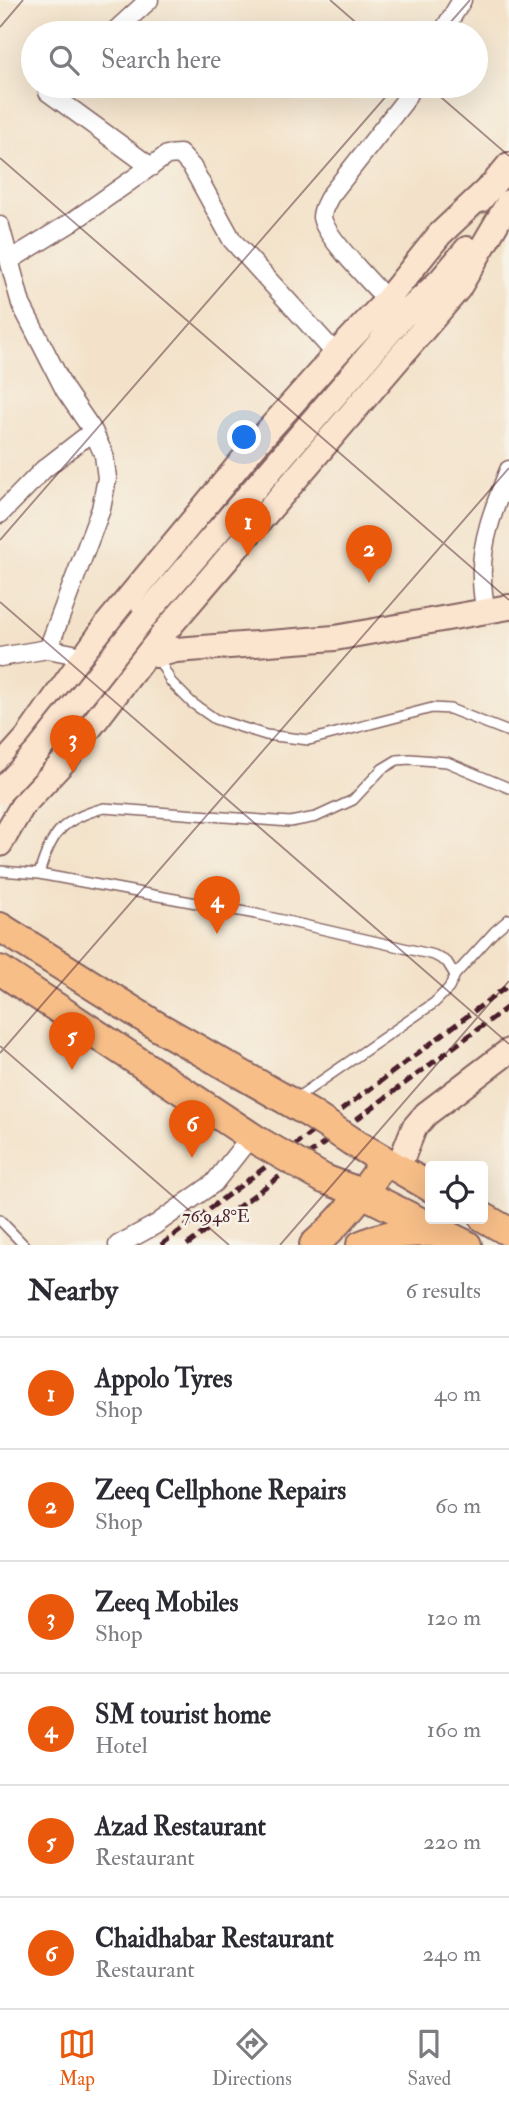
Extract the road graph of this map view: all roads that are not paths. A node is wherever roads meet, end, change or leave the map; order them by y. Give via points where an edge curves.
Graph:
1 (149, 0) edge
2 (462, 0) edge
3 (126, 21) edge
4 (449, 21) edge
5 (59, 98) edge
6 (406, 98) edge
7 (509, 165) edge
8 (151, 167) junction
9 (503, 195) edge
10 (0, 226) edge
11 (10, 260) junction
12 (395, 308) junction
13 (336, 354) junction
14 (93, 431) junction
15 (509, 470) edge
16 (0, 514) edge
17 (497, 609) edge
18 (48, 649) junction
19 (153, 651) junction
20 (83, 656) junction
21 (0, 657) edge
22 (509, 732) edge
23 (0, 768) edge
24 (509, 788) edge
25 (0, 792) edge
26 (0, 844) edge
27 (0, 871) edge
28 (39, 874) junction
29 (509, 919) edge
30 (0, 927) edge
31 (0, 970) edge
32 (455, 975) junction
33 (509, 1051) edge
34 (300, 1107) junction
35 (255, 1139) junction
36 (392, 1165) junction
37 (425, 1184) edge
38 (371, 1198) junction
39 (0, 1220) edge
40 (488, 1220) edge
41 (509, 1232) edge
42 (456, 1239) edge
43 (24, 1245) edge
44 (118, 1245) edge
45 (314, 1245) edge
46 (343, 1245) edge
47 (361, 1245) edge

1 - 3 street
2 - 4 street
5 - 8 street
6 - 12 street via 330,196 322,218
7 - 9 street
8 - 11 street
8 - 13 street via 167,155 180,154 232,240
9 - 12 street via 442,280
9 - 19 street via 458,289
10 - 11 street
11 - 14 street via 21,304 65,390
12 - 13 street
12 - 25 street, bridge via 38,751
13 - 20 street
14 - 16 street via 44,469
14 - 18 street via 106,467 101,509
15 - 17 street via 493,511 481,576
17 - 19 street via 335,638
18 - 20 street
18 - 21 street
19 - 20 street
19 - 22 lane via 171,682 200,708 215,719 266,736 309,740 432,708 450,709
19 - 26 street via 23,805
20 - 23 street via 27,738
24 - 28 lane via 447,762 411,759 397,760 382,769 354,800 335,810 290,822 104,808 79,814 61,829
27 - 28 lane
28 - 32 lane via 256,914 434,955 447,962
29 - 32 lane
30 - 34 main road via 157,1026
31 - 35 main road
32 - 34 lane via 433,1003
33 - 36 street via 426,1114
34 - 36 main road, bridge
35 - 38 main road, bridge via 324,1179
35 - 44 street via 214,1183
36 - 37 main road
36 - 38 main road
38 - 42 main road
38 - 45 main road
38 - 46 main road via 355,1233
39 - 43 lane
40 - 41 main road
42 - 47 main road via 407,1232

